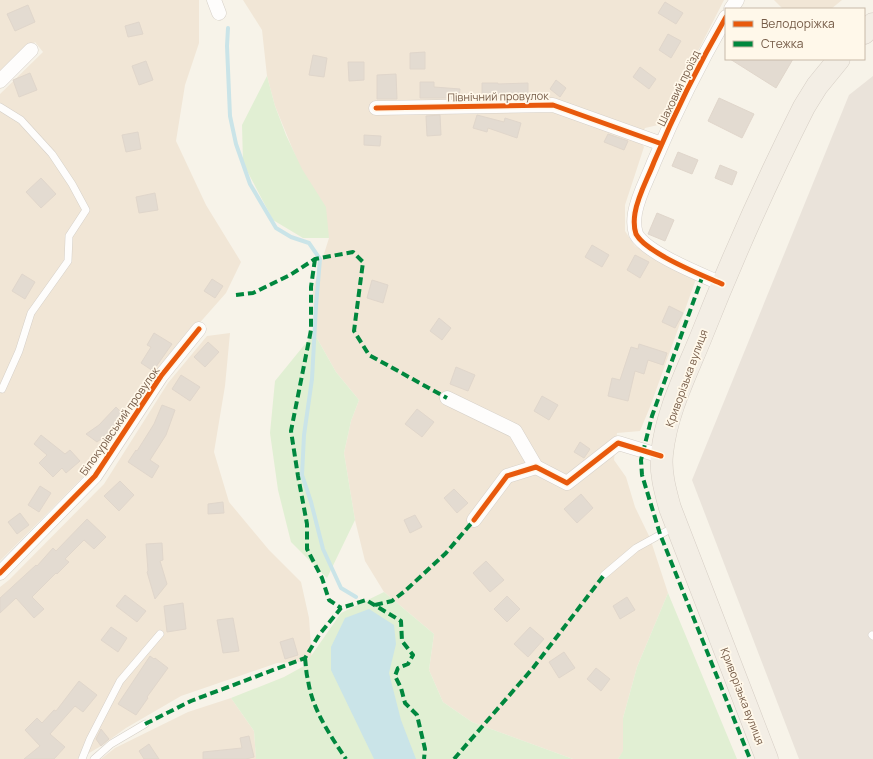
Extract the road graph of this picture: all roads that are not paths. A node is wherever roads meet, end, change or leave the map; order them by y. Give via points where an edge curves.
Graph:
1 (725, 19) edge
2 (873, 24) edge
3 (865, 32) edge
4 (31, 50) dead end
5 (838, 60) edge
6 (0, 81) edge
7 (0, 107) edge
8 (376, 108) dead end
9 (662, 144) junction
10 (722, 284) junction
11 (199, 330) dead end
12 (2, 389) dead end
13 (447, 398) dead end
14 (662, 456) junction
15 (536, 467) junction
16 (474, 520) dead end
17 (677, 525) junction
18 (0, 573) edge
19 (604, 575) dead end
20 (160, 634) dead end
21 (145, 724) dead end
22 (82, 759) edge
23 (94, 759) edge
24 (767, 759) edge

1 - 9 street, Шаховий проїзд via 701,60
2 - 3 main road
4 - 6 street
5 - 10 main road, Криворізька вулиця via 804,107
7 - 12 lane via 21,120 52,154 86,210 69,236 68,261 31,313
8 - 9 street, Північний провулок via 553,106
9 - 10 street, Шаховий проїзд via 639,198 634,226 637,235 659,254
10 - 14 main road, Криворізька вулиця via 670,413
11 - 18 street, Білокурівський провулок via 161,376 95,476
13 - 15 street via 515,431
14 - 15 street via 618,442 567,483
14 - 17 main road, Криворізька вулиця via 663,483
15 - 16 street via 507,476
17 - 19 lane via 636,548
17 - 24 main road, Криворізька вулиця
20 - 22 lane via 120,681 90,738
21 - 23 lane via 112,744

